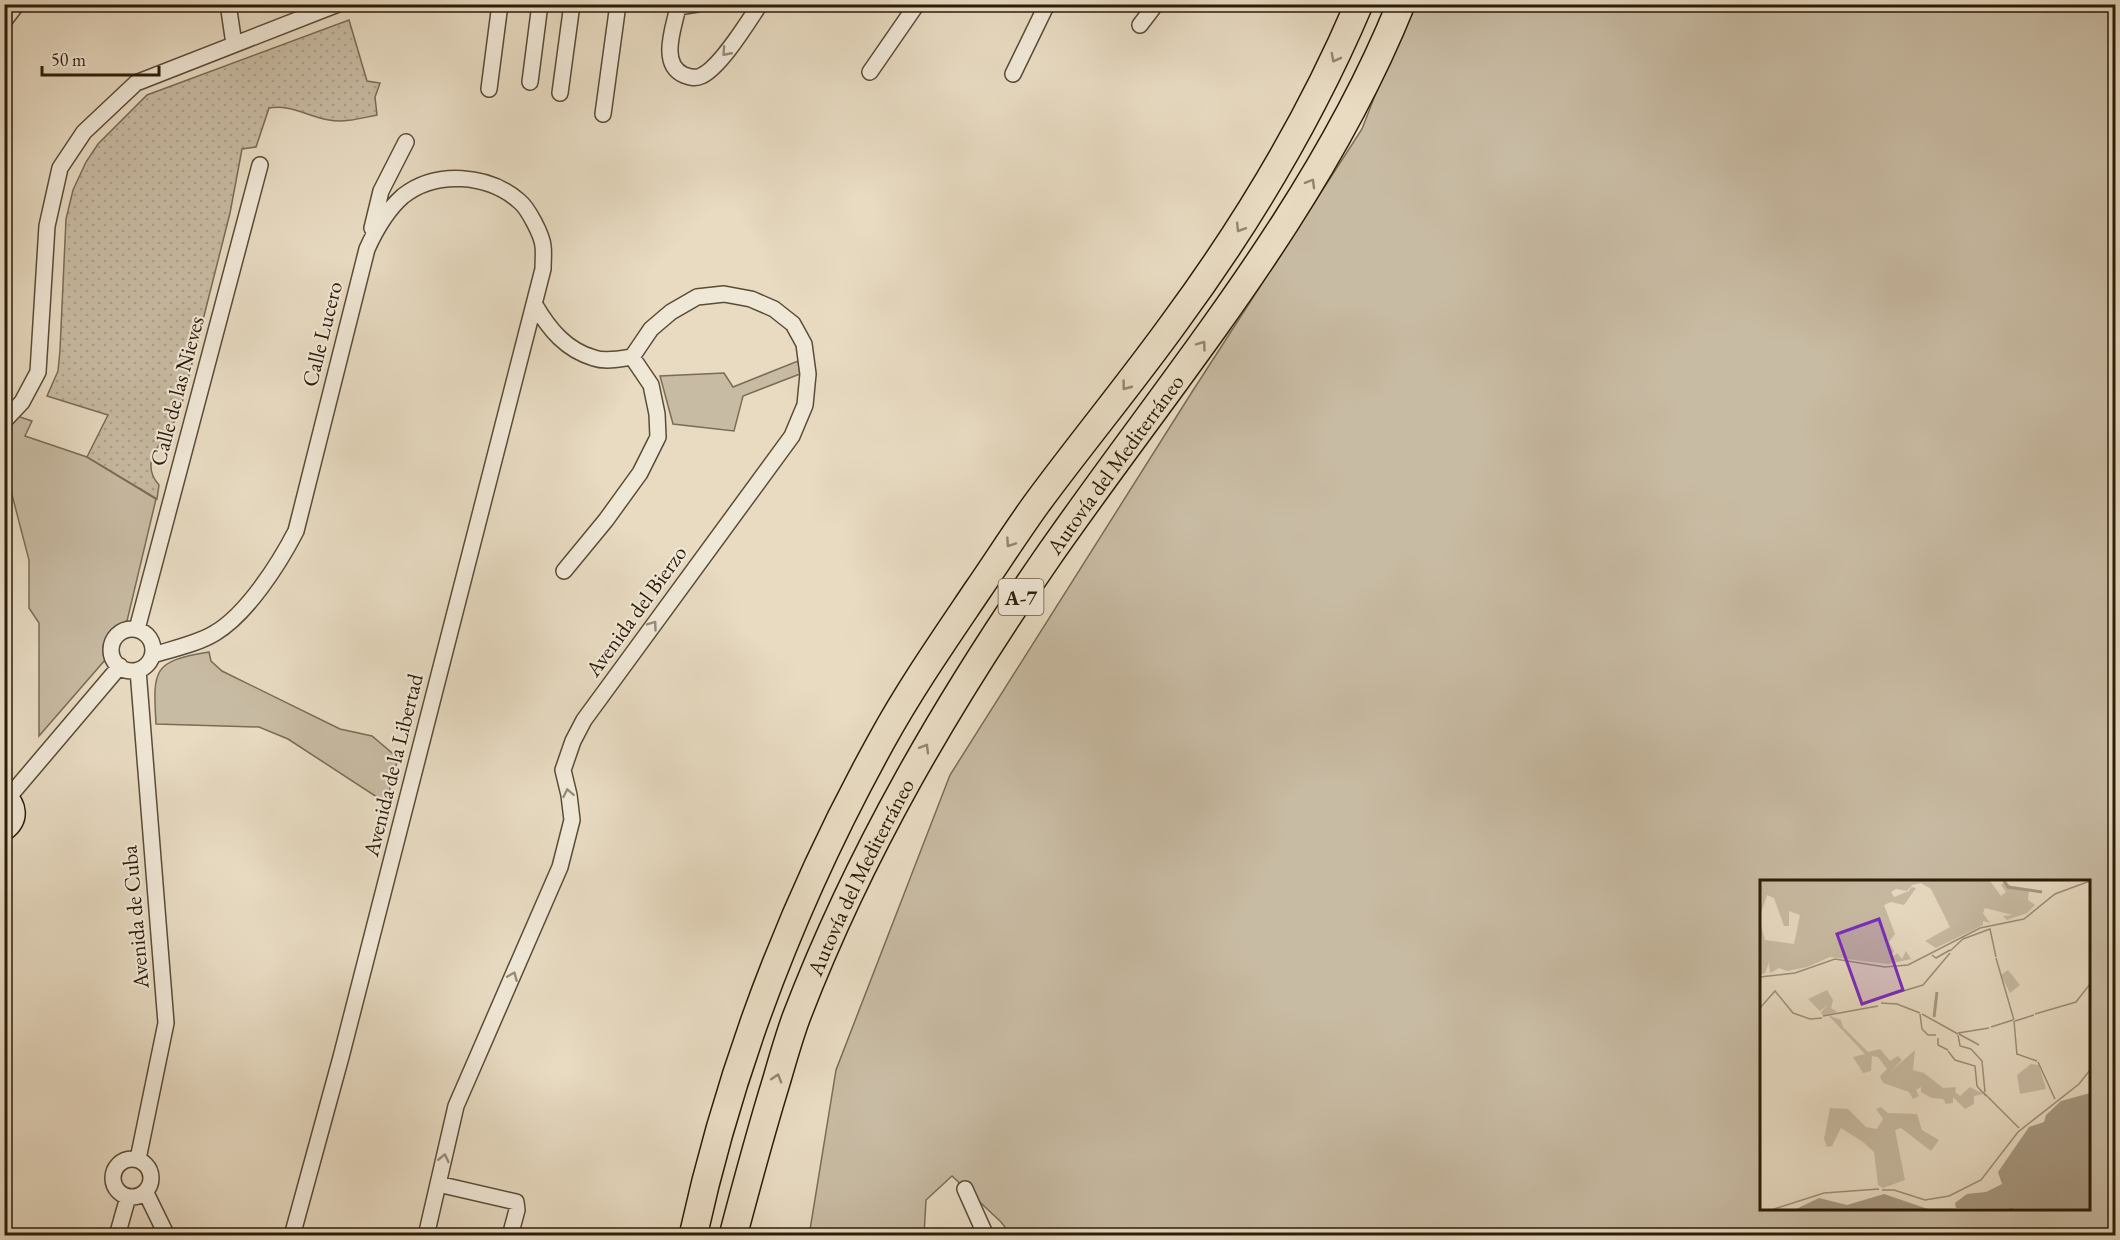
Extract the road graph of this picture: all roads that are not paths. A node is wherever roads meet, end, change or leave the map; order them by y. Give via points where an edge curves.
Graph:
1 (16, 4) edge
2 (228, 4) edge
3 (338, 4) edge
4 (500, 4) edge
5 (540, 4) edge
6 (572, 4) edge
7 (618, 4) edge
8 (697, 4) edge
9 (760, 4) edge
10 (917, 4) edge
11 (1047, 4) edge
12 (1156, 4) edge
13 (1359, 4) edge
14 (1401, 4) edge
15 (4, 21) edge
16 (1140, 25) dead end
17 (234, 44) junction
18 (870, 72) dead end
19 (1013, 74) dead end
20 (530, 82) dead end
21 (489, 89) dead end
22 (560, 93) dead end
23 (603, 114) dead end
24 (406, 142) dead end
25 (260, 165) dead end
26 (367, 249) junction
27 (535, 305) junction
28 (632, 357) junction
29 (4, 420) edge
30 (564, 571) dead end
31 (137, 629) junction
32 (153, 655) junction
33 (120, 666) junction
34 (138, 670) junction
35 (6, 796) edge
36 (4, 830) edge
37 (780, 955) junction
38 (764, 1121) junction
39 (138, 1159) junction
40 (438, 1184) junction
41 (965, 1189) dead end
42 (146, 1193) junction
43 (128, 1197) junction
44 (117, 1236) edge
45 (167, 1236) edge
46 (292, 1236) edge
47 (426, 1236) edge
48 (510, 1236) edge
49 (675, 1236) edge
50 (693, 1236) edge
51 (733, 1236) edge
52 (745, 1236) edge
53 (986, 1236) edge

1 - 15 street
2 - 17 street
3 - 17 street
4 - 21 street
5 - 20 street
6 - 22 street
7 - 23 street
9 -> 8 street via 729,50 703,75 691,78 671,63 670,48 678,7
10 - 18 street
11 - 19 street
12 - 16 street
13 -> 37 highway, Autovía del Mediterráneo / A-7 via 1279,165 1233,239 1037,504 899,712 825,853
38 -> 14 highway, Autovía del Mediterráneo / A-7 via 795,1022 829,936 911,771 1047,558 1240,292 1303,196 1358,100
17 - 29 street via 136,83 84,132 60,168 47,226 38,372 22,402
24 - 26 street via 381,191
25 - 31 street, Calle de las Nieves
26 - 27 street, Calle Lucero via 388,210 422,185 462,178 483,182 520,201 543,244 543,269
26 - 32 street, Calle Lucero via 296,531 284,555 243,608 214,633
27 - 28 street via 548,327 579,351 595,359
27 - 46 street, Avenida de la Libertad
28 - 30 street via 651,385 658,437 640,473
40 -> 28 street, Avenida del Bierzo via 456,1106 560,867 572,820 563,770 573,741 584,720 792,436 805,405 808,374 804,344 793,324 774,309 751,299 724,294 697,297 651,329
31 - 32 street via 150,638
31 - 33 street via 123,631 113,641 112,656
32 - 34 street
33 - 34 street
33 - 35 street
34 - 39 street, Avenida de Cuba via 166,1023
35 - 36 street via 15,815
37 - 49 highway via 723,1075 700,1140
37 - 50 highway, Autovía del Mediterráneo / A-7 via 720,1127
38 - 51 highway, Autovía del Mediterráneo / A-7
38 - 52 highway
39 - 42 street via 151,1171
39 - 43 street via 120,1162 112,1177 117,1190
40 - 47 street, Avenida del Bierzo
40 - 48 street via 516,1202
41 - 53 street
42 - 43 street
42 - 45 street
43 - 44 street

